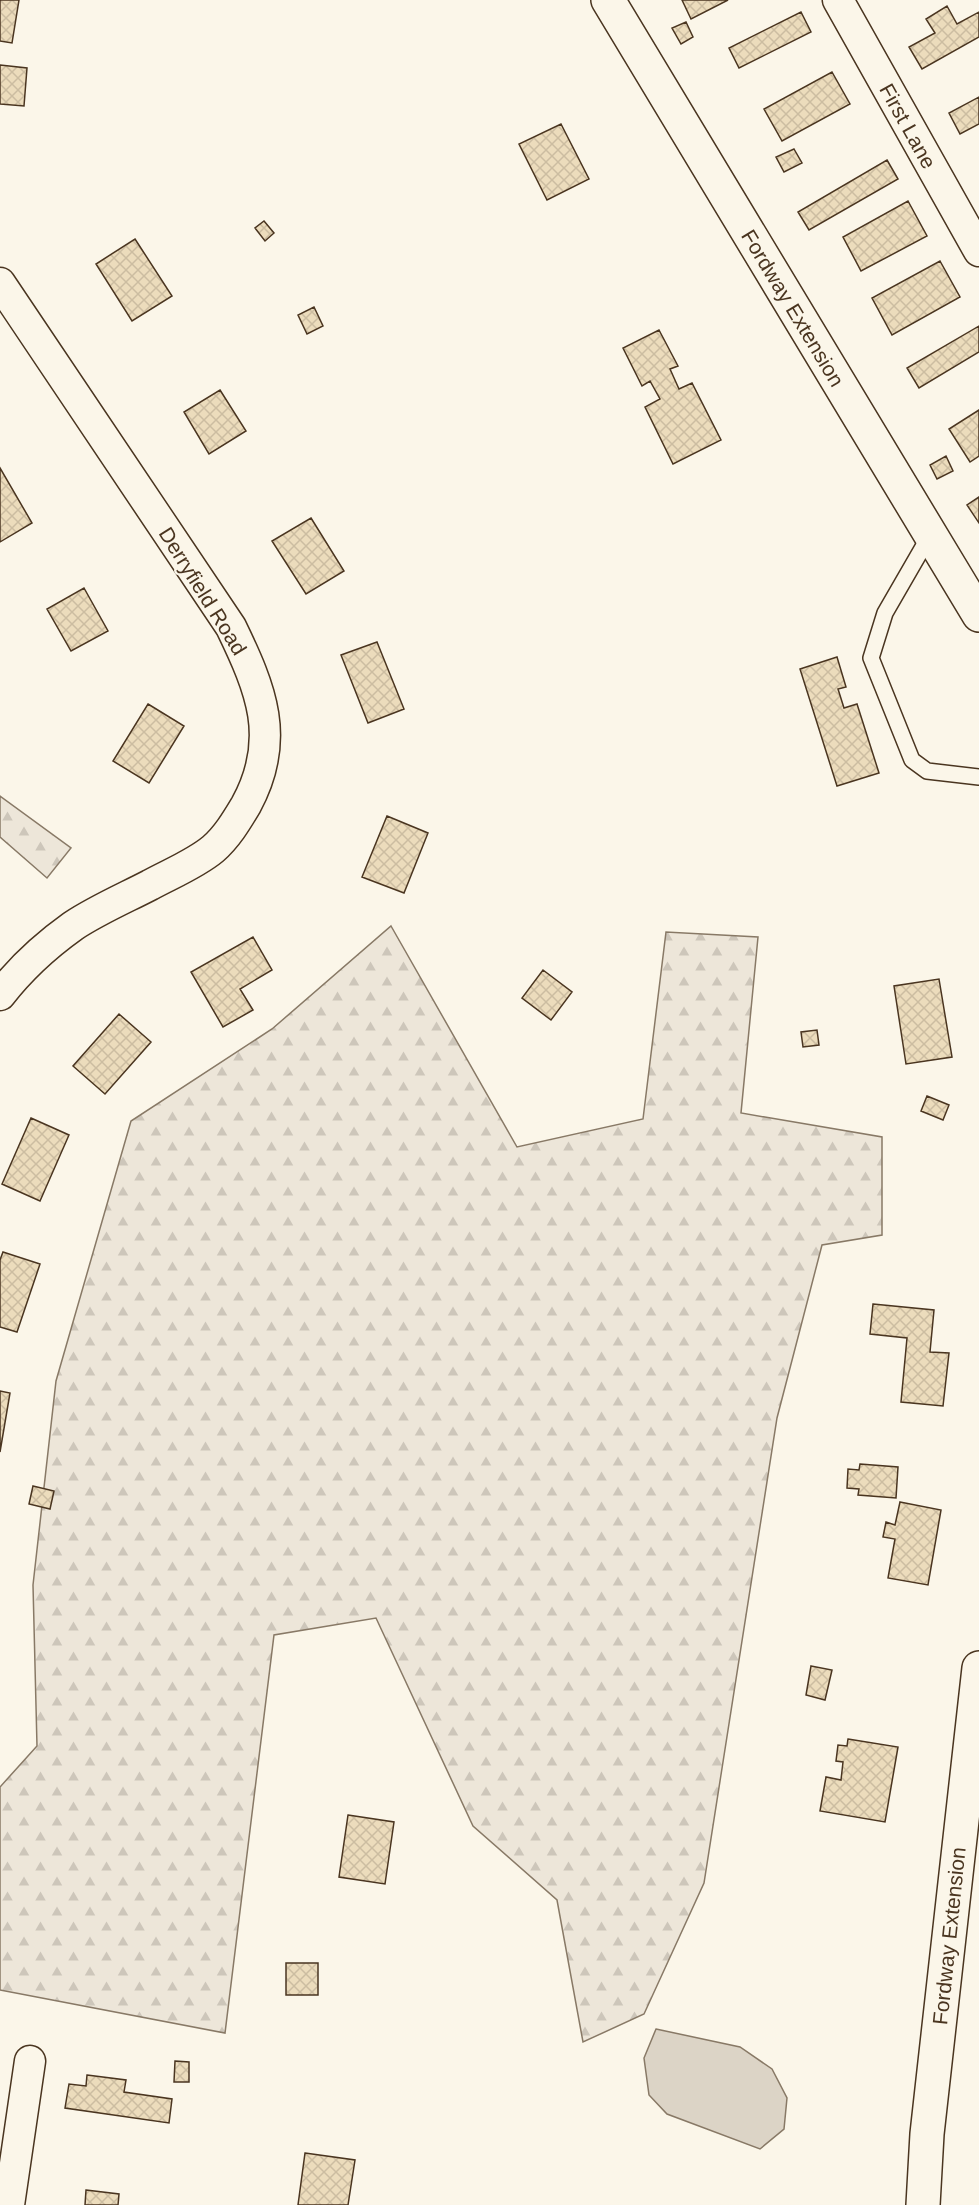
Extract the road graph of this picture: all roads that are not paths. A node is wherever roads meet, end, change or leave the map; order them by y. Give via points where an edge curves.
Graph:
1 (608, 0) edge
2 (838, 0) edge
3 (979, 251) edge
4 (0, 283) edge
5 (930, 535) junction
6 (979, 615) edge
7 (979, 777) edge
8 (0, 995) edge
9 (979, 1668) edge
10 (30, 2061) dead end
11 (9, 2205) edge
12 (923, 2205) edge

1 - 5 street, Fordway Extension
2 - 3 street, First Lane
4 - 8 street, Derryfield Road via 231,627 253,672 264,713 265,751 255,788 236,823 213,849 75,925 44,948
5 - 6 street, Fordway Extension
5 - 7 lane via 885,613 871,658 912,759 927,771
9 - 12 street, Fordway Extension via 927,2134
10 - 11 street

